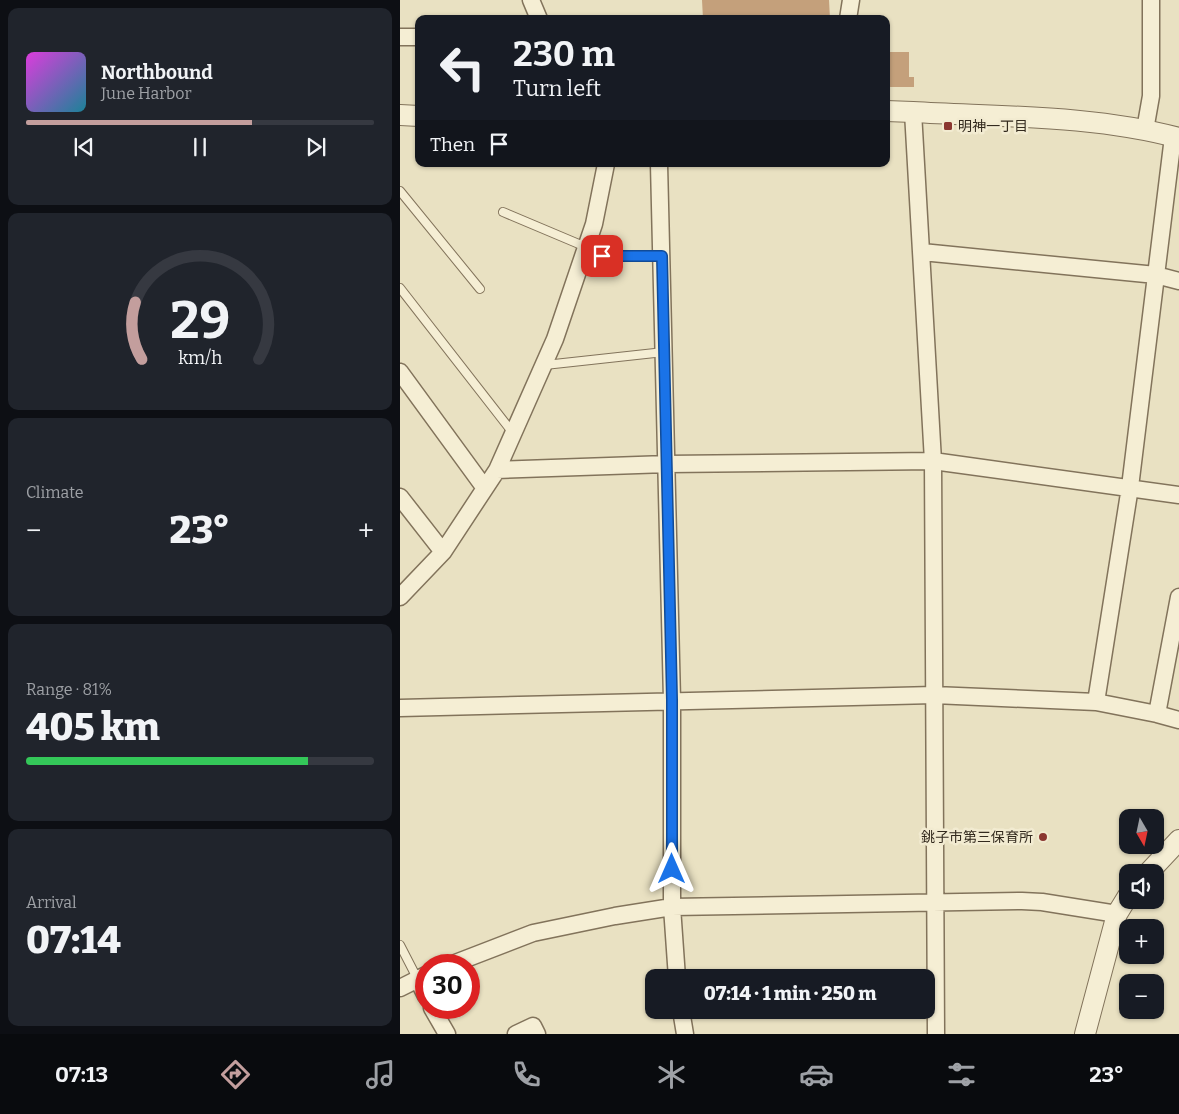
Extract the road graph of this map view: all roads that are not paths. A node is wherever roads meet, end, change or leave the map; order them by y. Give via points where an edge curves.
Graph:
1 (532, 0) edge
2 (851, 0) edge
3 (1151, 0) edge
4 (538, 15) edge
5 (849, 15) edge
6 (400, 37) edge
7 (415, 37) edge
8 (890, 112) edge
9 (913, 112) junction
10 (400, 115) edge
11 (415, 116) edge
12 (1145, 130) junction
13 (1176, 138) edge
14 (605, 167) edge
15 (659, 167) edge
16 (400, 191) edge
17 (503, 212) dead end
18 (584, 252) junction
19 (922, 252) junction
20 (662, 256) junction
21 (1156, 275) junction
22 (1179, 281) edge
23 (400, 288) edge
24 (480, 289) dead end
25 (664, 352) junction
26 (545, 365) junction
27 (400, 372) edge
28 (513, 433) junction
29 (933, 461) junction
30 (667, 464) junction
31 (497, 470) junction
32 (484, 487) junction
33 (1130, 487) junction
34 (1179, 495) edge
35 (400, 497) edge
36 (442, 552) junction
37 (400, 596) edge
38 (1179, 597) edge
39 (934, 695) junction
40 (672, 700) junction
41 (1096, 702) junction
42 (400, 708) edge
43 (1157, 714) junction
44 (1179, 720) edge
45 (1179, 840) edge
46 (1156, 864) edge
47 (934, 902) junction
48 (672, 907) junction
49 (1120, 909) edge
50 (1117, 914) junction
51 (400, 945) edge
52 (479, 954) edge
53 (415, 967) edge
54 (676, 969) edge
55 (415, 980) edge
56 (400, 988) edge
57 (438, 1019) edge
58 (682, 1019) edge
59 (447, 1034) edge
60 (516, 1034) edge
61 (537, 1034) edge
62 (685, 1034) edge
63 (936, 1034) edge
64 (1085, 1034) edge

1 - 4 street
2 - 5 street
3 - 12 street via 1151,96
6 - 7 street
8 - 9 street
9 - 12 street via 1104,123
9 - 19 street
10 - 11 street
12 - 13 street
13 - 21 street
14 - 18 street via 594,224
15 - 20 street
16 - 24 lane
17 - 18 lane
18 - 20 lane
18 - 26 street
19 - 21 street
19 - 29 street
20 - 25 street
21 - 22 street
21 - 33 street
23 - 28 lane
25 - 26 lane
25 - 30 street
26 - 28 street
27 - 32 street
28 - 31 street
29 - 30 street
29 - 33 street
29 - 39 street
30 - 31 street
30 - 40 street
31 - 32 street
32 - 36 street
33 - 34 street
33 - 41 street
35 - 36 street
36 - 37 street
38 - 43 street
39 - 40 street
39 - 41 street
39 - 47 street
40 - 42 street
40 - 48 street
41 - 43 street
43 - 44 street
45 - 46 street
47 - 48 street
47 - 50 street via 1042,902
47 - 63 street
48 - 52 street via 533,933
48 - 54 street
49 - 50 street
50 - 64 street
51 - 53 lane
55 - 56 street
57 - 59 street
58 - 62 street
60 - 61 street via 533,1026

